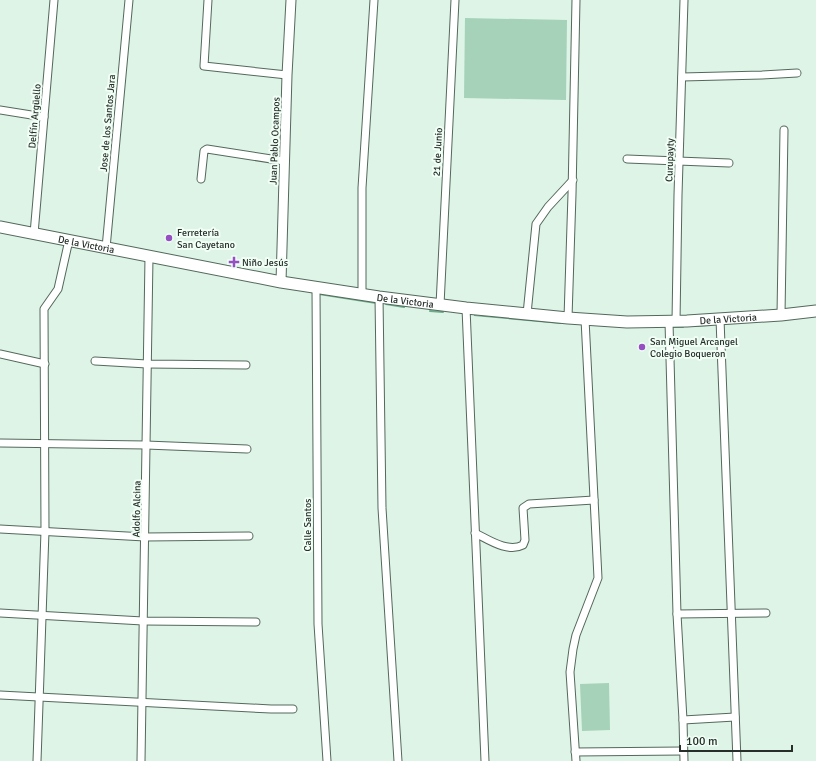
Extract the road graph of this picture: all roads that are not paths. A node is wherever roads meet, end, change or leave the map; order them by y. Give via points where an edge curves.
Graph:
1 (54, 0) edge
2 (129, 0) edge
3 (208, 0) edge
4 (291, 0) edge
5 (374, 0) edge
6 (455, 0) edge
7 (576, 0) edge
8 (684, 0) edge
9 (797, 73) dead end
10 (287, 75) junction
11 (682, 76) junction
12 (0, 110) edge
13 (44, 117) junction
14 (784, 130) dead end
15 (626, 159) dead end
16 (284, 161) junction
17 (679, 162) junction
18 (730, 163) dead end
19 (201, 178) dead end
20 (573, 180) junction
21 (0, 227) edge
22 (34, 234) junction
23 (69, 240) junction
24 (106, 248) junction
25 (149, 257) junction
26 (281, 282) junction
27 (316, 288) junction
28 (362, 295) junction
29 (379, 297) junction
30 (440, 305) junction
31 (466, 308) junction
32 (816, 311) edge
33 (527, 314) junction
34 (782, 315) junction
35 (816, 316) edge
36 (568, 318) junction
37 (585, 319) junction
38 (720, 319) junction
39 (673, 322) junction
40 (0, 354) edge
41 (95, 361) dead end
42 (45, 364) junction
43 (147, 364) junction
44 (246, 365) dead end
45 (0, 443) edge
46 (45, 444) junction
47 (146, 445) junction
48 (247, 449) dead end
49 (594, 500) junction
50 (0, 529) edge
51 (45, 532) junction
52 (475, 533) junction
53 (249, 536) dead end
54 (145, 537) junction
55 (0, 613) edge
56 (730, 613) junction
57 (766, 613) dead end
58 (676, 614) junction
59 (42, 615) junction
60 (143, 621) junction
61 (256, 622) dead end
62 (0, 695) edge
63 (39, 698) junction
64 (142, 703) junction
65 (292, 709) dead end
66 (735, 717) junction
67 (683, 720) junction
68 (683, 751) junction
69 (575, 752) junction
70 (37, 761) edge
71 (141, 761) edge
72 (327, 761) edge
73 (398, 761) edge
74 (485, 761) edge
75 (576, 761) edge
76 (684, 761) edge
77 (737, 761) edge

1 - 13 street, Delfín Argüello
2 - 24 street, Jose de los Santos Jara
3 - 10 street via 204,66
4 - 10 street, Juan Pablo Ocampos
5 - 28 street via 362,188
6 - 30 street, 21 de Junio
7 - 20 street
8 - 11 street, Curupayty
9 - 11 street via 762,76
10 - 16 street, Juan Pablo Ocampos
11 - 17 street, Curupayty
12 - 13 street
13 - 22 street, Delfín Argüello
14 - 34 street
15 - 17 street
16 - 19 street via 206,149
16 - 26 street, Juan Pablo Ocampos
17 - 18 street
17 - 39 street, Curupayty
20 - 33 street via 536,224
20 - 36 street
21 - 22 main road, De la Victoria
22 - 23 main road, De la Victoria
23 - 24 main road, De la Victoria
23 - 42 street via 58,289 44,309
24 - 25 main road, De la Victoria
25 - 26 main road, De la Victoria
25 - 43 street, Adolfo Alcina
26 - 27 main road, De la Victoria
27 - 28 main road, De la Victoria
27 - 72 street, Calle Santos via 318,624
28 - 29 main road, De la Victoria
29 - 30 main road, De la Victoria
29 - 73 street via 382,508
30 - 31 main road, De la Victoria
31 - 33 main road, De la Victoria
31 - 52 street
32 - 34 main road, De la Victoria
32 - 35 street
33 - 36 main road, De la Victoria
34 - 38 main road, De la Victoria
36 - 37 main road, De la Victoria
37 - 39 main road, De la Victoria
37 - 49 street
38 - 39 main road, De la Victoria
38 - 56 street
39 - 58 street, Curupayty
40 - 42 street
41 - 43 street
42 - 46 street
43 - 44 street
43 - 47 street, Adolfo Alcina
45 - 46 street
46 - 47 street
46 - 51 street
47 - 48 street
47 - 54 street, Adolfo Alcina
49 - 52 street via 525,506 525,540 518,548 506,547
49 - 69 street via 598,578 576,635 571,667
50 - 51 street
51 - 54 street
51 - 59 street
52 - 74 street
53 - 54 street
54 - 60 street, Adolfo Alcina
55 - 59 street
56 - 57 street
56 - 58 street
56 - 66 street
58 - 67 street, Curupayty
59 - 60 street
59 - 63 street
60 - 61 street
60 - 64 street, Adolfo Alcina
62 - 63 street
63 - 64 street
63 - 70 street
64 - 65 street
64 - 71 street, Adolfo Alcina
66 - 67 street
66 - 77 street
67 - 68 street, Curupayty
68 - 69 street
68 - 76 street, Curupayty
69 - 75 street

